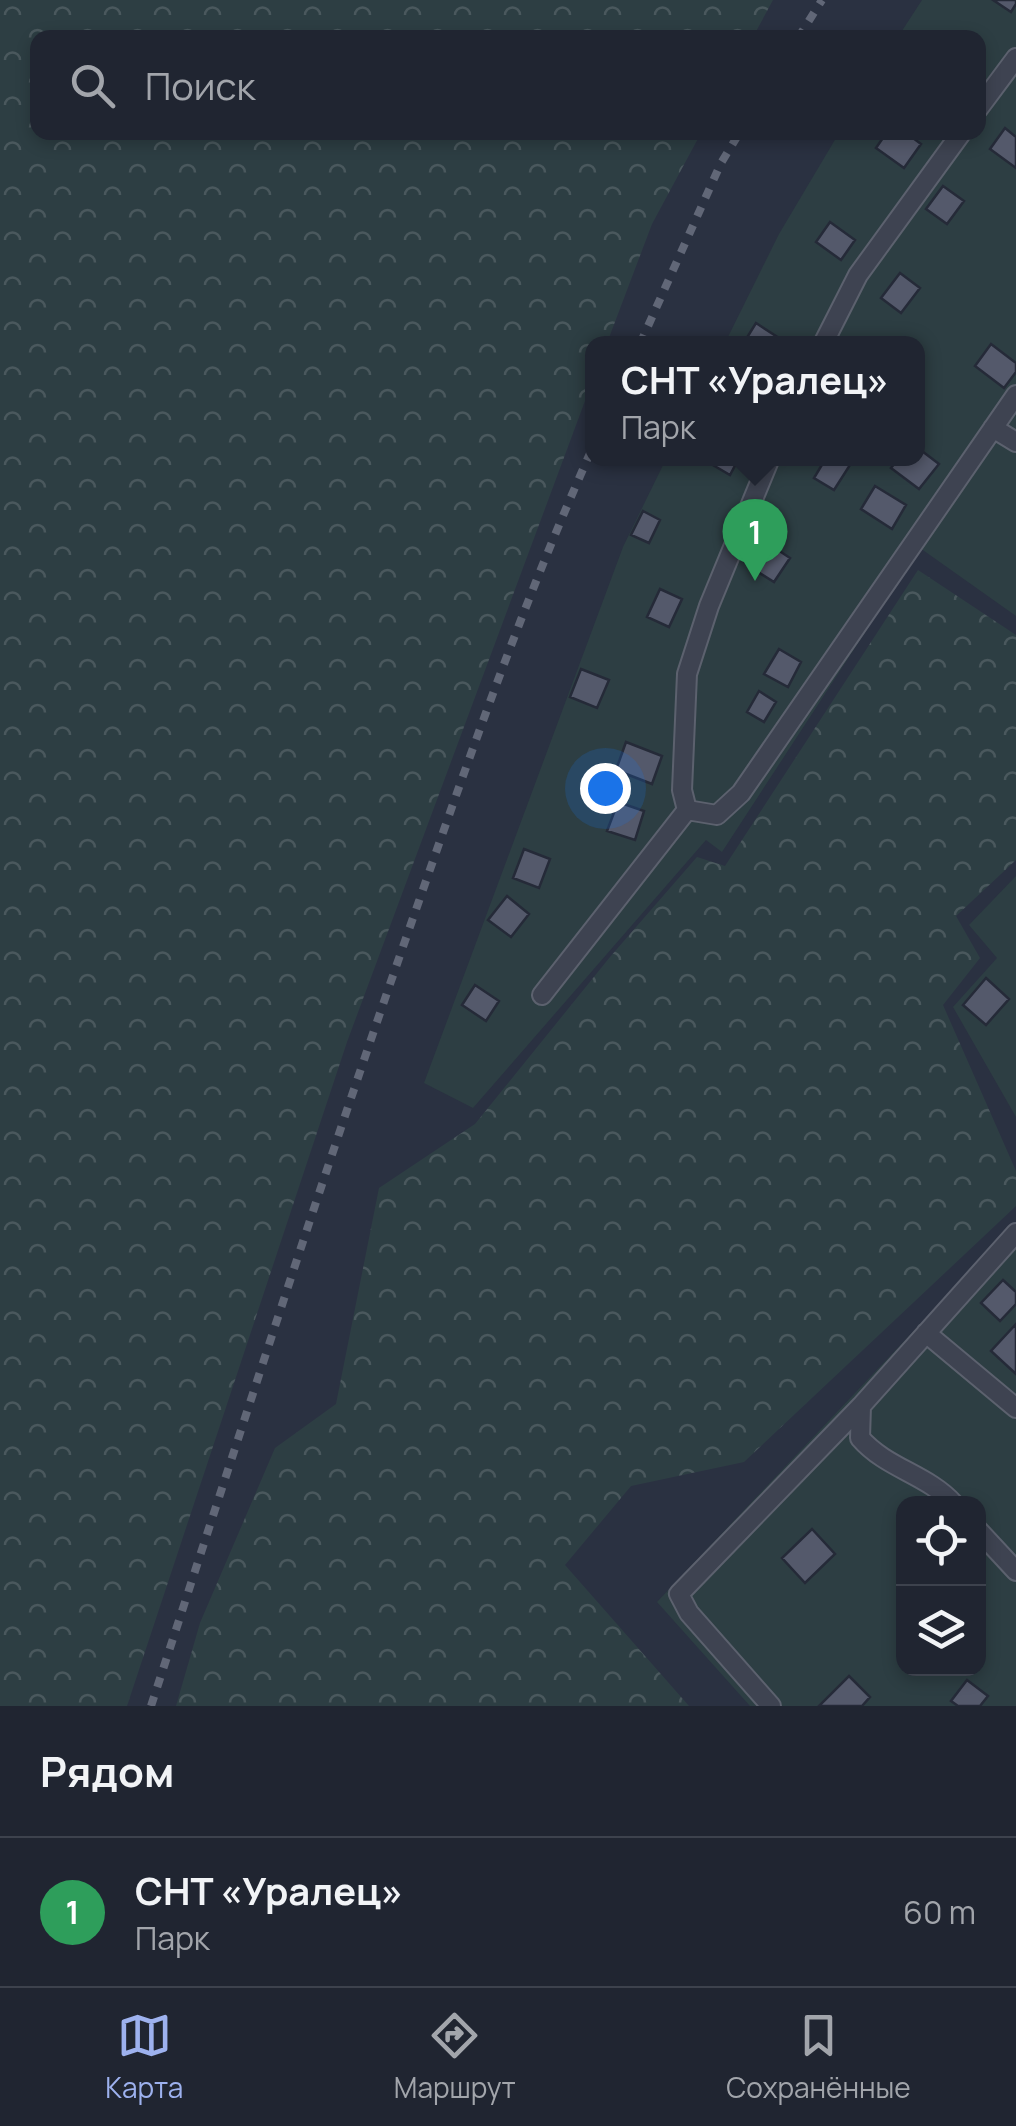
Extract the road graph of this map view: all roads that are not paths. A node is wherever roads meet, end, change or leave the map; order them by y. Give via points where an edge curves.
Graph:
1 (1016, 58) edge
2 (986, 99) edge
3 (956, 140) edge
4 (827, 336) edge
5 (1016, 395) edge
6 (993, 428) junction
7 (1016, 442) edge
8 (767, 466) edge
9 (688, 810) junction
10 (542, 995) dead end
11 (1016, 1232) edge
12 (926, 1333) junction
13 (861, 1406) junction
14 (1016, 1408) edge
15 (947, 1496) edge
16 (986, 1539) edge
17 (1016, 1571) edge
18 (770, 1706) edge

1 - 2 lane
3 - 4 lane via 858,275
5 - 6 lane
6 - 7 lane
6 - 9 lane via 741,793 717,815
8 - 9 lane via 687,674 682,790
9 - 10 lane
11 - 12 lane
12 - 13 lane
12 - 14 lane
13 - 15 lane via 860,1438 875,1456
13 - 18 lane via 678,1594
16 - 17 lane

